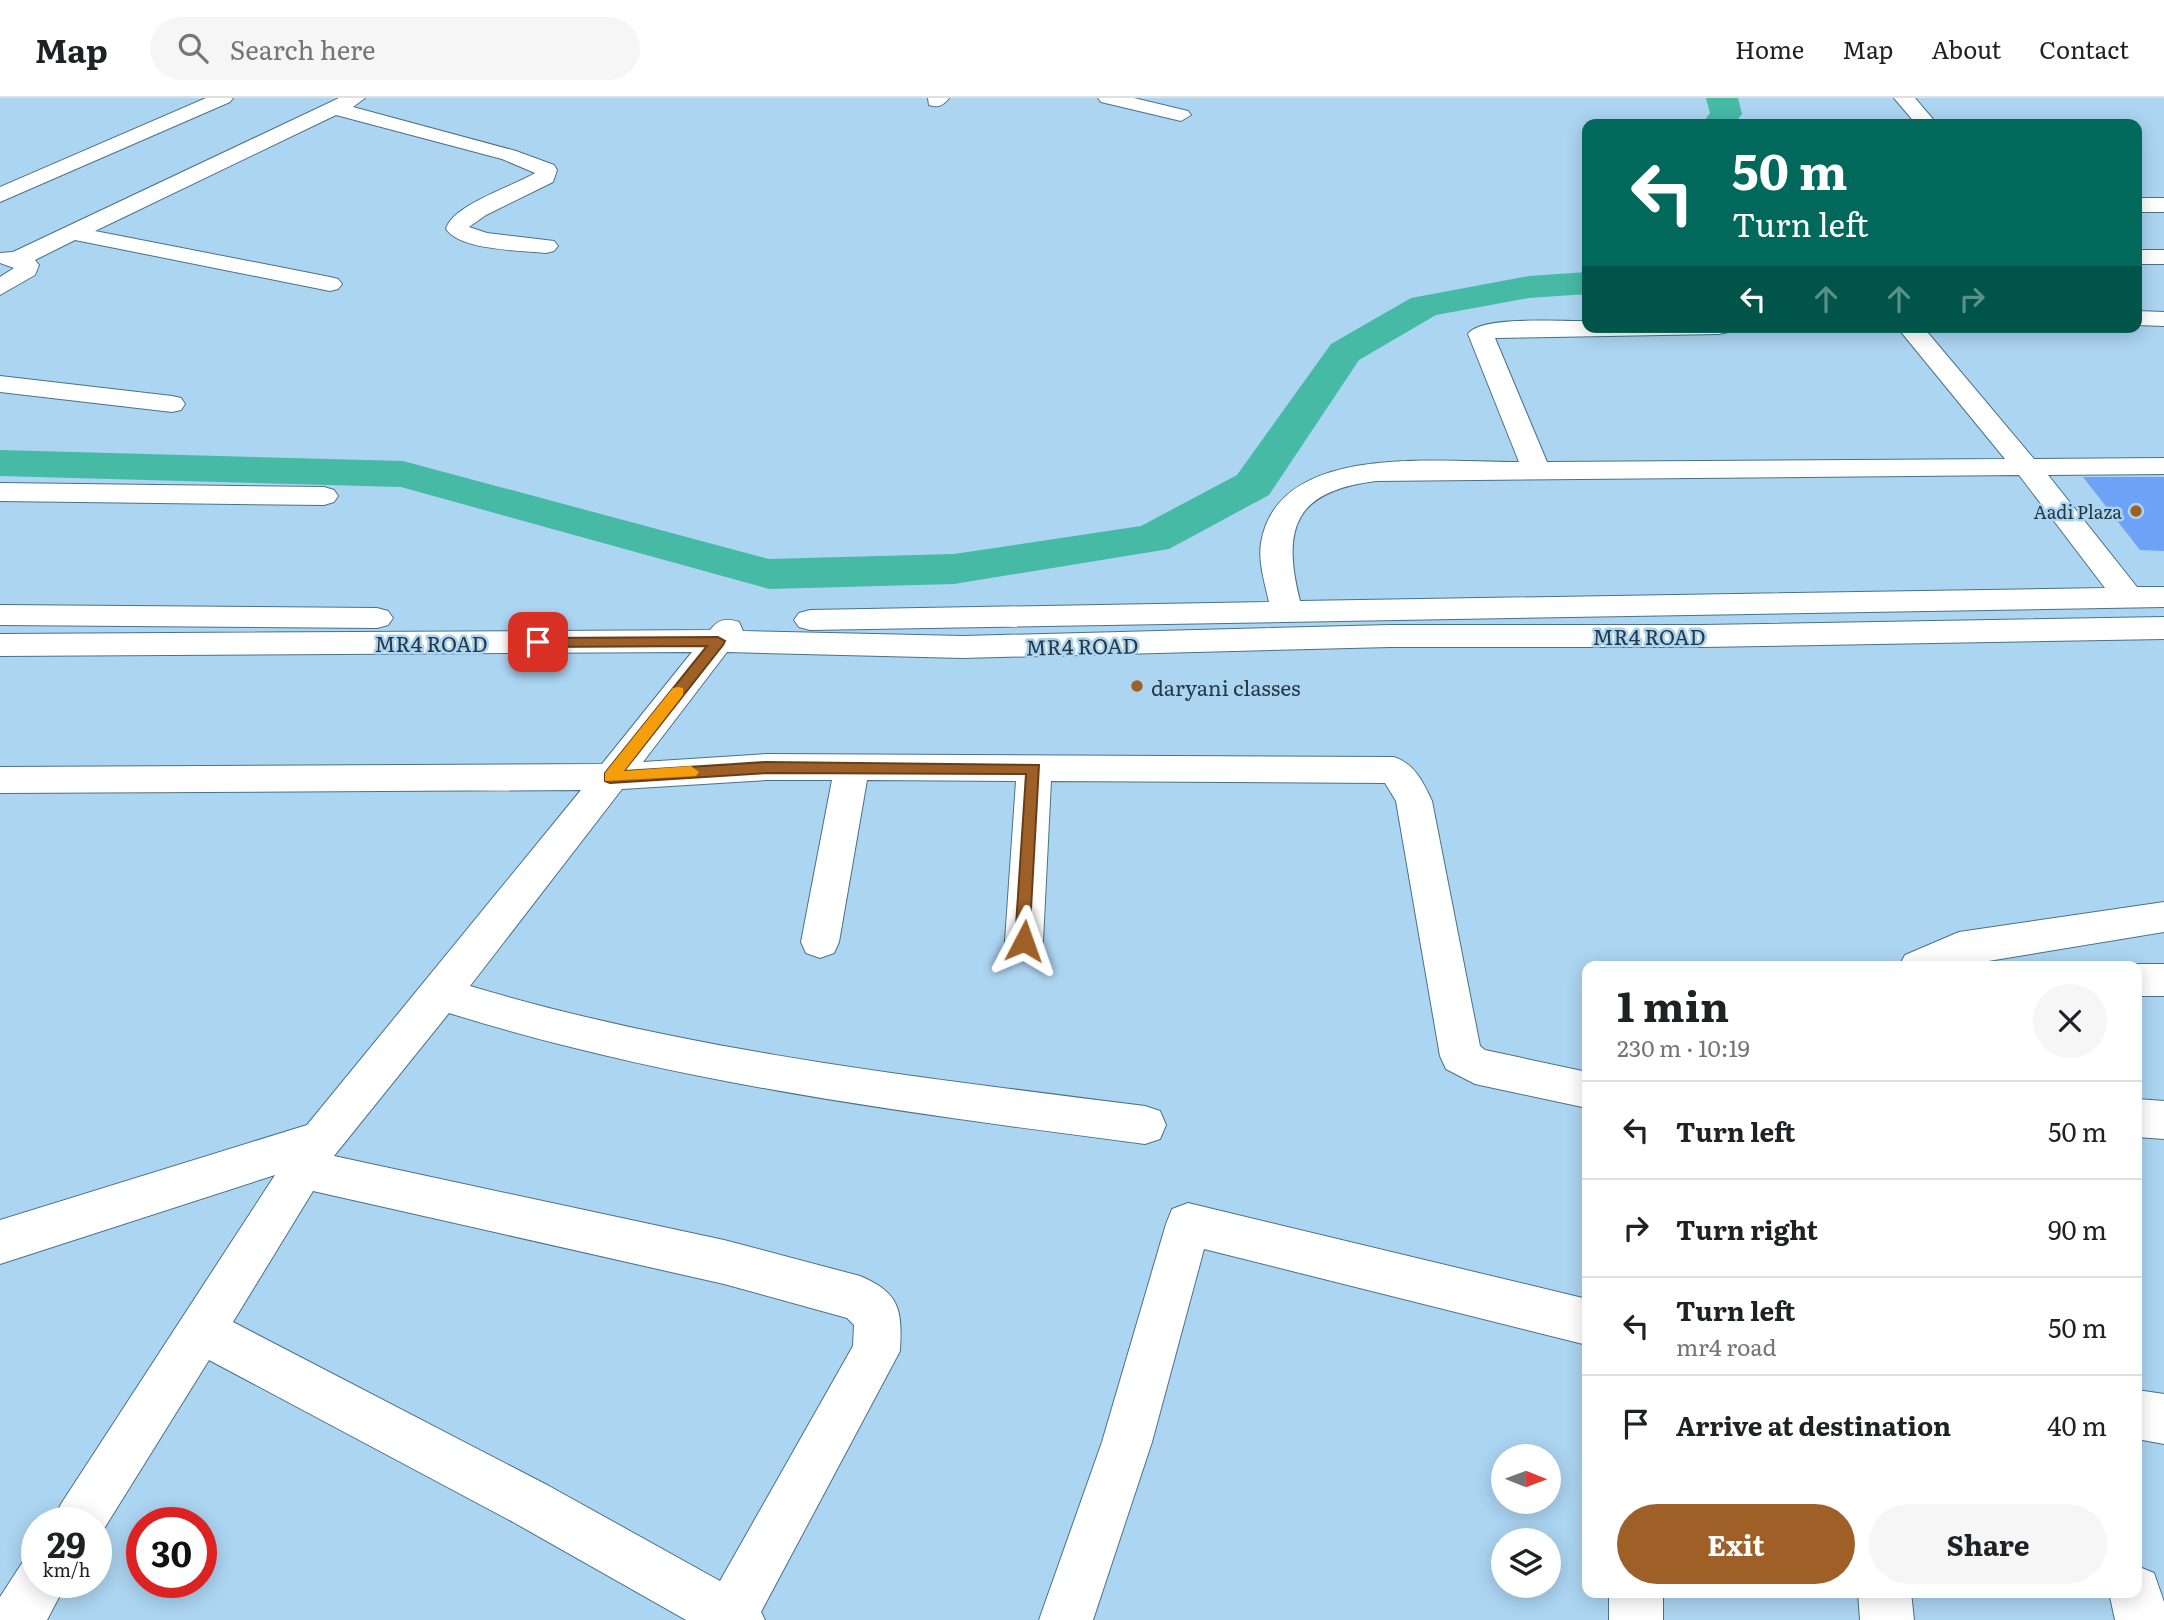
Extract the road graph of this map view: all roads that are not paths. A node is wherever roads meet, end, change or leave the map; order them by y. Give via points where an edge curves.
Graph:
1 (223, 98) edge
2 (355, 98) edge
3 (1108, 98) edge
4 (1904, 98) edge
5 (335, 108) junction
6 (1181, 115) dead end
7 (1923, 119) edge
8 (0, 195) edge
9 (2142, 205) edge
10 (2164, 205) edge
11 (72, 233) junction
12 (546, 246) dead end
13 (2142, 257) edge
14 (2164, 257) edge
15 (8, 258) edge
16 (330, 284) dead end
17 (0, 288) edge
18 (2142, 318) edge
19 (2164, 319) edge
20 (1582, 329) edge
21 (1914, 333) edge
22 (0, 384) edge
23 (172, 404) dead end
24 (2025, 465) junction
25 (2164, 466) edge
26 (1537, 472) junction
27 (0, 492) edge
28 (324, 496) dead end
29 (2128, 597) junction
30 (2164, 597) edge
31 (1287, 613) junction
32 (0, 615) edge
33 (2164, 628) edge
34 (726, 631) junction
35 (0, 645) edge
36 (852, 768) junction
37 (1034, 768) junction
38 (610, 777) junction
39 (0, 779) edge
40 (2164, 917) edge
41 (1024, 941) dead end
42 (820, 942) dead end
43 (1930, 961) edge
44 (2142, 980) edge
45 (2164, 980) edge
46 (441, 994) junction
47 (1582, 1089) edge
48 (2142, 1118) edge
49 (2164, 1119) edge
50 (1144, 1125) dead end
51 (312, 1154) junction
52 (0, 1242) edge
53 (1582, 1321) edge
54 (201, 1331) junction
55 (2142, 1416) edge
56 (2164, 1419) edge
57 (89, 1507) edge
58 (1636, 1598) edge
59 (1884, 1598) edge
60 (2136, 1598) edge
61 (734, 1618) edge
62 (1066, 1620) edge
63 (1636, 1620) edge
64 (1886, 1620) edge
65 (2142, 1620) edge

1 - 8 street
2 - 5 street
3 - 6 street
4 - 7 street
5 - 11 street
5 - 12 street via 509,155 546,170 545,177 478,210 457,229 463,234
9 - 10 street
11 - 15 street
11 - 16 street
13 - 14 street
15 - 17 street via 27,265 27,270
18 - 19 street
20 - 26 street via 1481,334
21 - 24 street
22 - 23 street
24 - 25 street
24 - 26 street
24 - 29 street
26 - 31 street via 1366,473 1318,483 1301,494 1284,519 1276,542
27 - 28 street
29 - 30 street, MR4 ROAD
29 - 31 street, MR4 ROAD
31 - 34 street, MR4 ROAD
32 - 34 street, MR4 ROAD
33 - 34 street, MR4 ROAD via 963,647
34 - 35 street, MR4 ROAD
34 - 38 street
36 - 37 street
36 - 38 street via 766,767
36 - 42 street
37 - 41 street
37 - 47 street via 1394,770 1414,801 1461,1056 1475,1066
38 - 39 street
38 - 46 street
40 - 43 street via 1959,948
44 - 45 street
46 - 50 street via 508,1017 705,1063
46 - 51 street
48 - 49 street
51 - 52 street
51 - 54 street
51 - 61 street via 860,1299 878,1315 876,1351
53 - 62 street via 1188,1224 1127,1443
54 - 57 street
54 - 61 street via 531,1504
55 - 56 street
58 - 63 street
59 - 64 street
60 - 65 street

